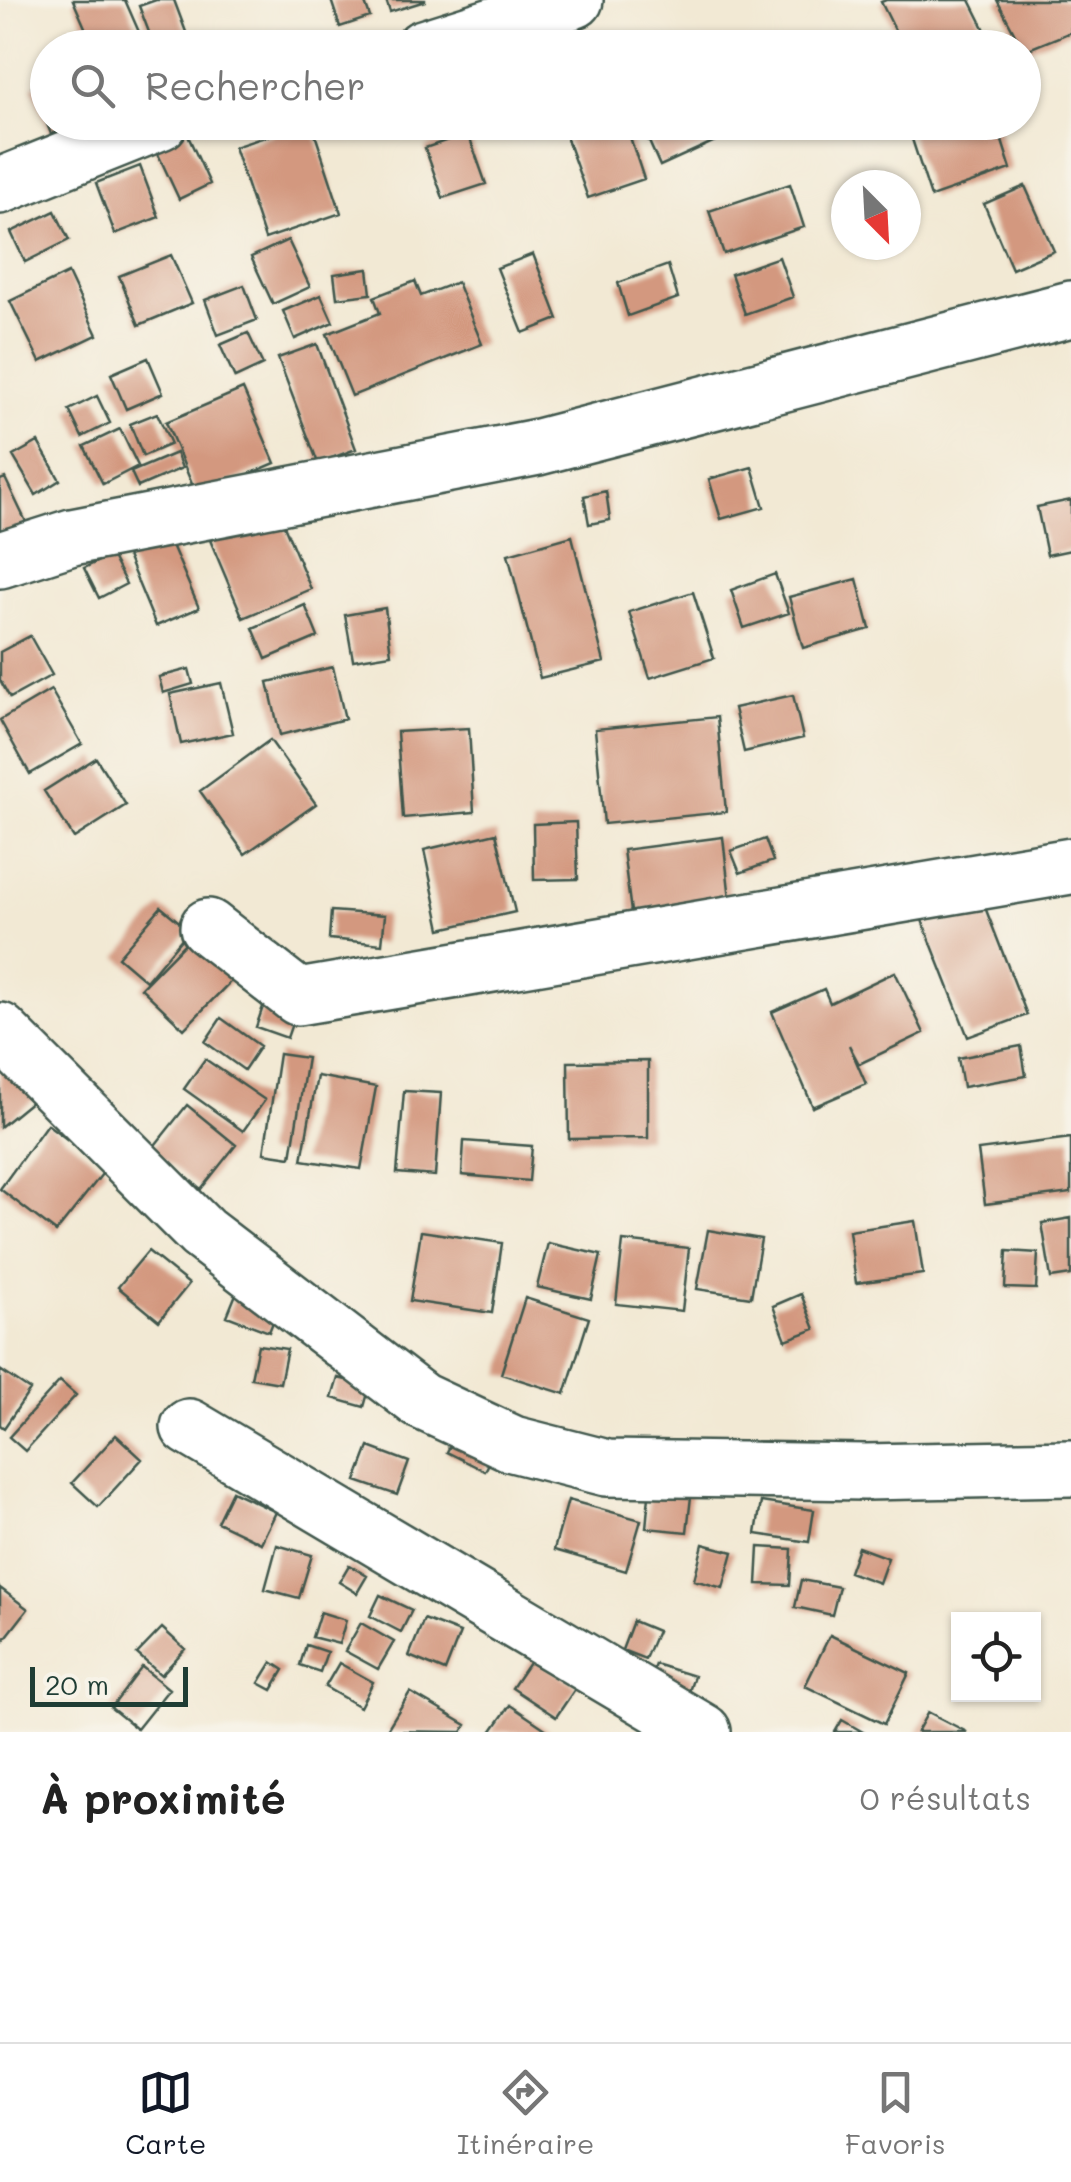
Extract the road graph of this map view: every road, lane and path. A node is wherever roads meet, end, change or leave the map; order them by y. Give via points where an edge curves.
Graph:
1 (575, 0) edge
2 (480, 30) edge
3 (115, 140) edge
4 (0, 186) edge
5 (1071, 309) edge
6 (0, 560) edge
7 (1071, 866) edge
8 (208, 927) dead end
9 (0, 1031) edge
10 (189, 1427) dead end
11 (1071, 1468) edge
12 (702, 1732) edge

1 - 2 street
3 - 4 street
5 - 6 street via 538,447 72,538
7 - 8 street via 298,997
9 - 11 street via 202,1233 421,1401 513,1444 607,1468
10 - 12 street

